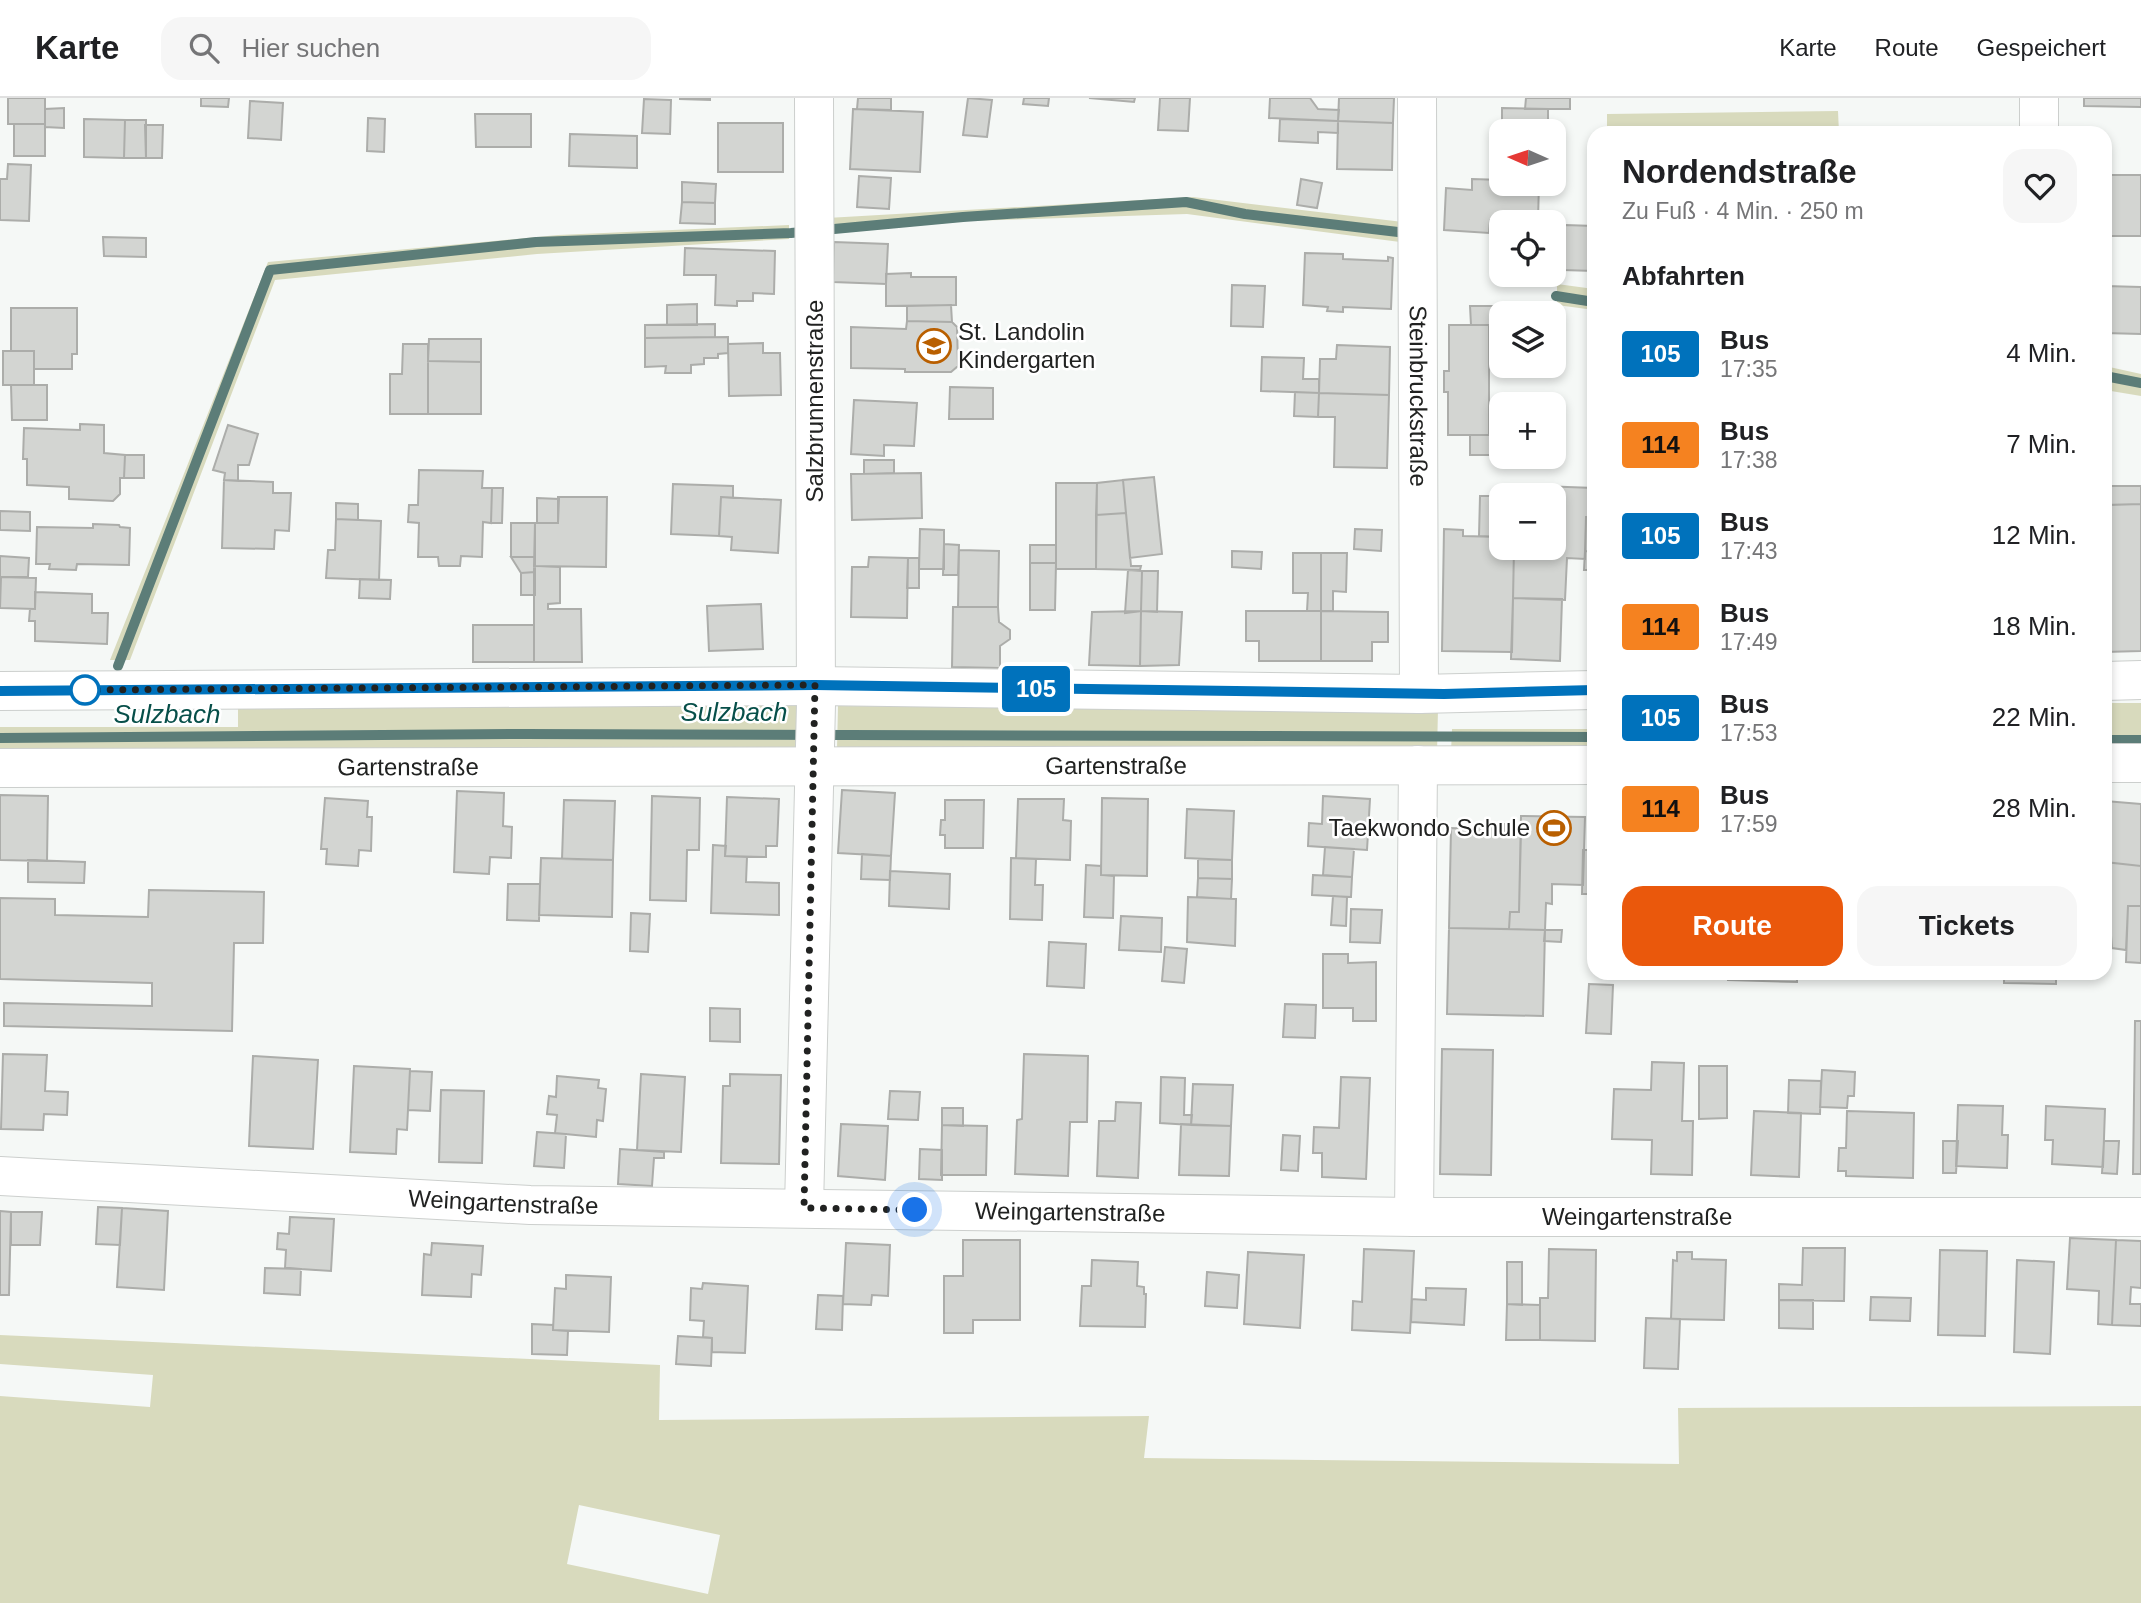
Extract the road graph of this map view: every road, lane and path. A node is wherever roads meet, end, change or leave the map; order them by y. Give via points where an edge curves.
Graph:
1 (814, 98) edge
2 (1417, 98) edge
3 (2039, 98) edge
4 (2039, 126) edge
5 (2141, 680) edge
6 (2112, 681) edge
7 (1587, 690) edge
8 (0, 691) edge
9 (1419, 694) junction
10 (816, 695) junction
11 (815, 760) junction
12 (2112, 763) edge
13 (2141, 763) edge
14 (1418, 765) junction
15 (1587, 765) edge
16 (0, 768) edge
17 (0, 1176) edge
18 (804, 1208) junction
19 (1414, 1217) junction
20 (2141, 1217) edge

1 - 10 street, Salzbrunnenstraße
2 - 9 street, Steinbruckstraße
3 - 4 street
5 - 6 street
7 - 9 street
8 - 10 street
9 - 10 street
10 - 11 street
11 - 14 street, Gartenstraße
11 - 16 street, Gartenstraße
11 - 18 street
12 - 13 street
14 - 15 street, Gartenstraße
14 - 19 street
17 - 18 street, Weingartenstraße via 530,1205
18 - 19 street, Weingartenstraße
19 - 20 street, Weingartenstraße

